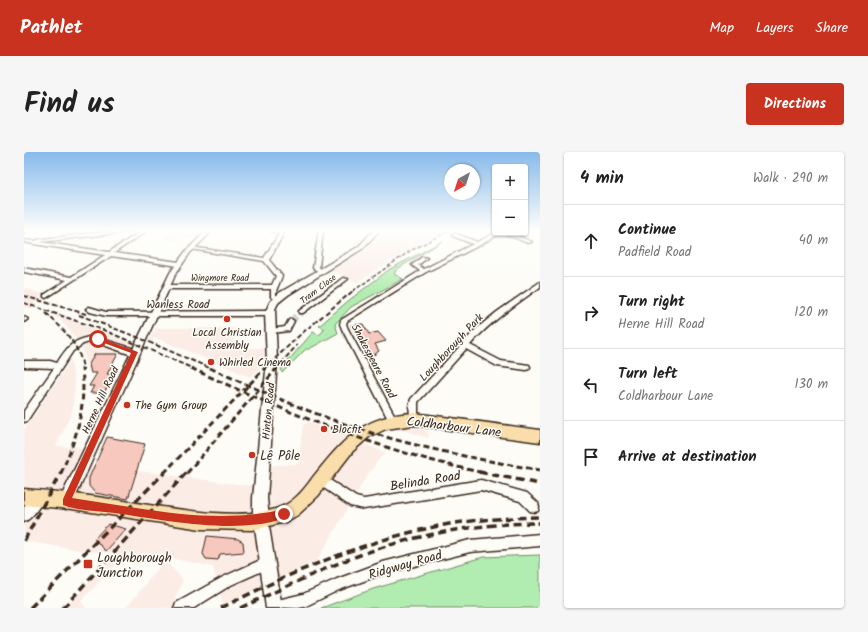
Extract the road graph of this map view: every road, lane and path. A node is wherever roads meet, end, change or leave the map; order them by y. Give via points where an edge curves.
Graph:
1 (91, 251) edge
2 (114, 251) edge
3 (189, 251) edge
4 (212, 251) edge
5 (271, 251) edge
6 (318, 251) edge
7 (353, 251) edge
8 (463, 251) edge
9 (110, 254) junction
10 (424, 258) dead end
11 (266, 260) junction
12 (179, 264) junction
13 (24, 270) edge
14 (320, 271) junction
15 (424, 271) junction
16 (72, 279) junction
17 (345, 280) dead end
18 (540, 284) edge
19 (167, 287) junction
20 (274, 287) junction
21 (46, 296) dead end
22 (277, 298) junction
23 (89, 309) dead end
24 (301, 312) tunnel mouth
25 (269, 313) junction
26 (154, 314) junction
27 (291, 321) tunnel mouth
28 (271, 331) junction
29 (466, 346) junction
30 (135, 352) junction
31 (24, 364) edge
32 (59, 366) junction
33 (526, 367) dead end
34 (24, 418) edge
35 (414, 419) junction
36 (394, 420) junction
37 (540, 436) edge
38 (322, 480) junction
39 (31, 497) edge
40 (66, 502) junction
41 (534, 507) dead end
42 (24, 516) edge
43 (262, 520) junction
44 (540, 540) edge
45 (267, 563) junction
46 (181, 608) edge
47 (274, 608) edge

1 - 9 street
2 - 9 street
3 - 12 street, Herne Hill Road
4 - 11 street
5 - 11 street
6 - 14 street via 316,268
7 - 14 main road
8 - 15 street, Shakespeare Road
9 - 12 street
9 - 16 street
10 - 15 street via 415,265
11 - 20 street via 278,276
12 - 19 street, Herne Hill Road
13 - 16 street
14 - 22 main road
15 - 36 street, Shakespeare Road via 347,318 343,324
16 - 21 street
17 - 24 street, Tram Close
18 - 29 street, Loughborough Park via 499,313
19 - 20 street, Wingmore Road
19 - 26 street, Herne Hill Road
20 - 22 street via 273,294
22 - 25 main road
23 - 26 street, Wanless Road via 106,314
25 - 26 street, Wanless Road
25 - 28 main road, Hinton Road
26 - 30 street, Herne Hill Road
27 - 28 street via 287,329
28 - 43 main road, Hinton Road via 272,361 260,498
29 - 33 street via 500,364
29 - 35 street, Loughborough Park via 414,401
30 - 32 street via 92,338 75,345
30 - 40 street, Herne Hill Road
31 - 32 street
32 - 34 street
35 - 36 main road, Coldharbour Lane
35 - 37 main road, Coldharbour Lane
36 - 38 main road, Coldharbour Lane via 370,430 350,444
38 - 41 street, Belinda Road via 354,502 364,504 481,485 523,497
38 - 43 main road, Coldharbour Lane via 312,493 288,513
39 - 40 main road, Coldharbour Lane
39 - 42 street
40 - 43 main road, Coldharbour Lane via 190,519 238,522
43 - 45 street
44 - 47 street, Ridgway Road via 470,546 382,568 304,600
45 - 46 street via 227,581
45 - 47 street

